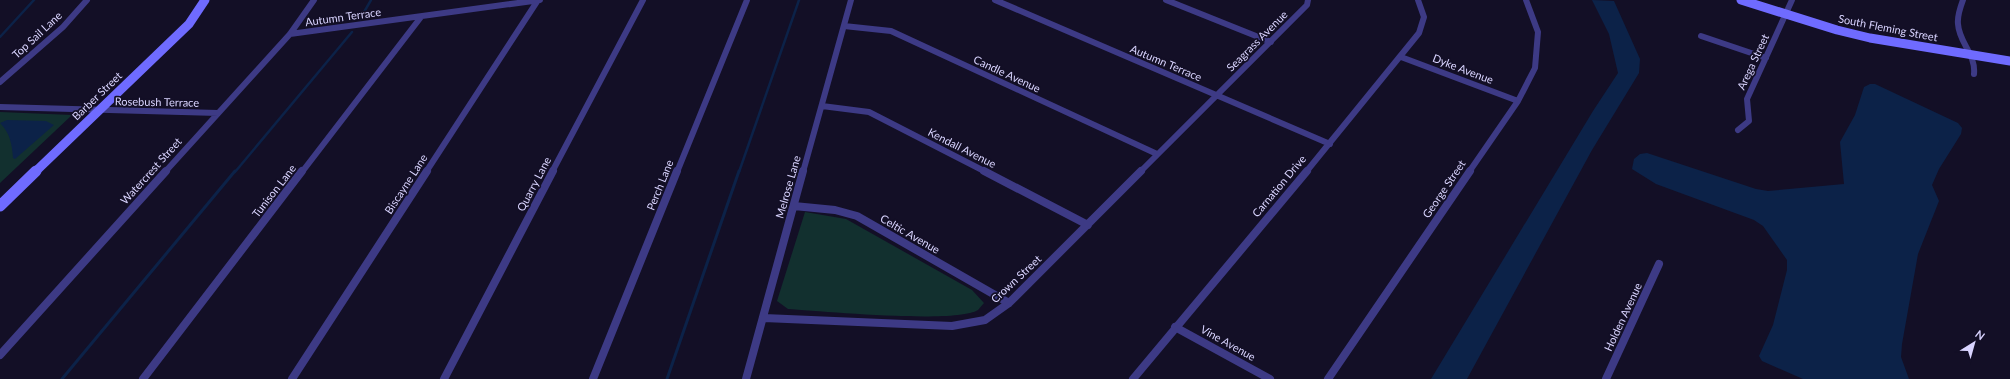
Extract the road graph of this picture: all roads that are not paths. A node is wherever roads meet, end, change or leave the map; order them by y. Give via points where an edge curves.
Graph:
1 (87, 0) edge
2 (205, 0) edge
3 (314, 0) edge
4 (538, 0) edge
5 (542, 0) edge
6 (643, 0) edge
7 (747, 0) edge
8 (850, 0) edge
9 (995, 0) edge
10 (1166, 0) edge
11 (1308, 0) edge
12 (1418, 0) edge
13 (1526, 0) edge
14 (1741, 0) edge
15 (1792, 0) edge
16 (1963, 0) edge
17 (1786, 14) junction
18 (422, 17) junction
19 (844, 26) junction
20 (290, 34) junction
21 (1701, 36) dead end
22 (1271, 42) junction
23 (1970, 54) junction
24 (1402, 57) junction
25 (1766, 58) junction
26 (2010, 61) edge
27 (1974, 74) dead end
28 (0, 82) edge
29 (1217, 95) junction
30 (1518, 101) junction
31 (822, 106) junction
32 (0, 107) edge
33 (99, 110) junction
34 (218, 113) junction
35 (1738, 130) dead end
36 (1330, 144) junction
37 (1157, 154) junction
38 (0, 206) edge
39 (794, 206) junction
40 (1088, 225) junction
41 (1659, 264) dead end
42 (1009, 303) junction
43 (764, 318) junction
44 (1175, 327) junction
45 (0, 355) edge
46 (143, 379) edge
47 (292, 379) edge
48 (444, 379) edge
49 (593, 379) edge
50 (746, 379) edge
51 (1133, 379) edge
52 (1270, 379) edge
53 (1328, 379) edge
54 (1606, 379) edge

1 - 28 street, Top Sail Lane via 63,27
2 - 33 street, Barber Street via 188,24
3 - 20 street, Watercrest Street
4 - 5 street, Autumn Terrace
4 - 18 street, Autumn Terrace
4 - 47 street, Biscayne Lane
6 - 48 street, Quarry Lane
7 - 49 street, Perch Lane
8 - 19 street, Melrose Lane
9 - 29 street, Autumn Terrace
10 - 22 street
11 - 22 street, Seagrass Avenue via 1307,5
12 - 24 street, Carnation Drive via 1424,17 1420,33
13 - 30 street, George Street via 1538,32 1535,68
14 - 17 street, South Fleming Street
15 - 17 street, Arega Street
16 - 23 street via 1957,18 1958,29
17 - 23 street, South Fleming Street via 1870,38
17 - 25 street, Arega Street
18 - 20 street, Autumn Terrace
18 - 46 street, Tunison Lane
19 - 31 street, Melrose Lane
19 - 37 street, Candle Avenue via 891,31
20 - 34 street, Watercrest Street
21 - 25 street
22 - 29 street, Seagrass Avenue
23 - 26 street, South Fleming Street
23 - 27 street via 1976,64
24 - 30 street, Dyke Avenue
24 - 36 street, Carnation Drive
25 - 35 street, Arega Street via 1747,99 1749,121
29 - 36 street, Autumn Terrace
29 - 37 street, Crown Street
30 - 53 street, George Street
31 - 39 street, Melrose Lane
31 - 40 street, Kendall Avenue via 869,112
32 - 33 street, Rosebush Terrace
33 - 34 street, Rosebush Terrace
33 - 38 street, Barber Street
34 - 45 street, Watercrest Street
36 - 44 street, Carnation Drive
37 - 40 street, Crown Street
39 - 42 street, Celtic Avenue via 835,210 857,216
39 - 43 street, Melrose Lane
40 - 42 street, Crown Street
41 - 54 street, Holden Avenue
42 - 43 street, Crown Street via 985,320 952,326
43 - 50 street, Melrose Lane
44 - 51 street, Carnation Drive
44 - 52 street, Vine Avenue

